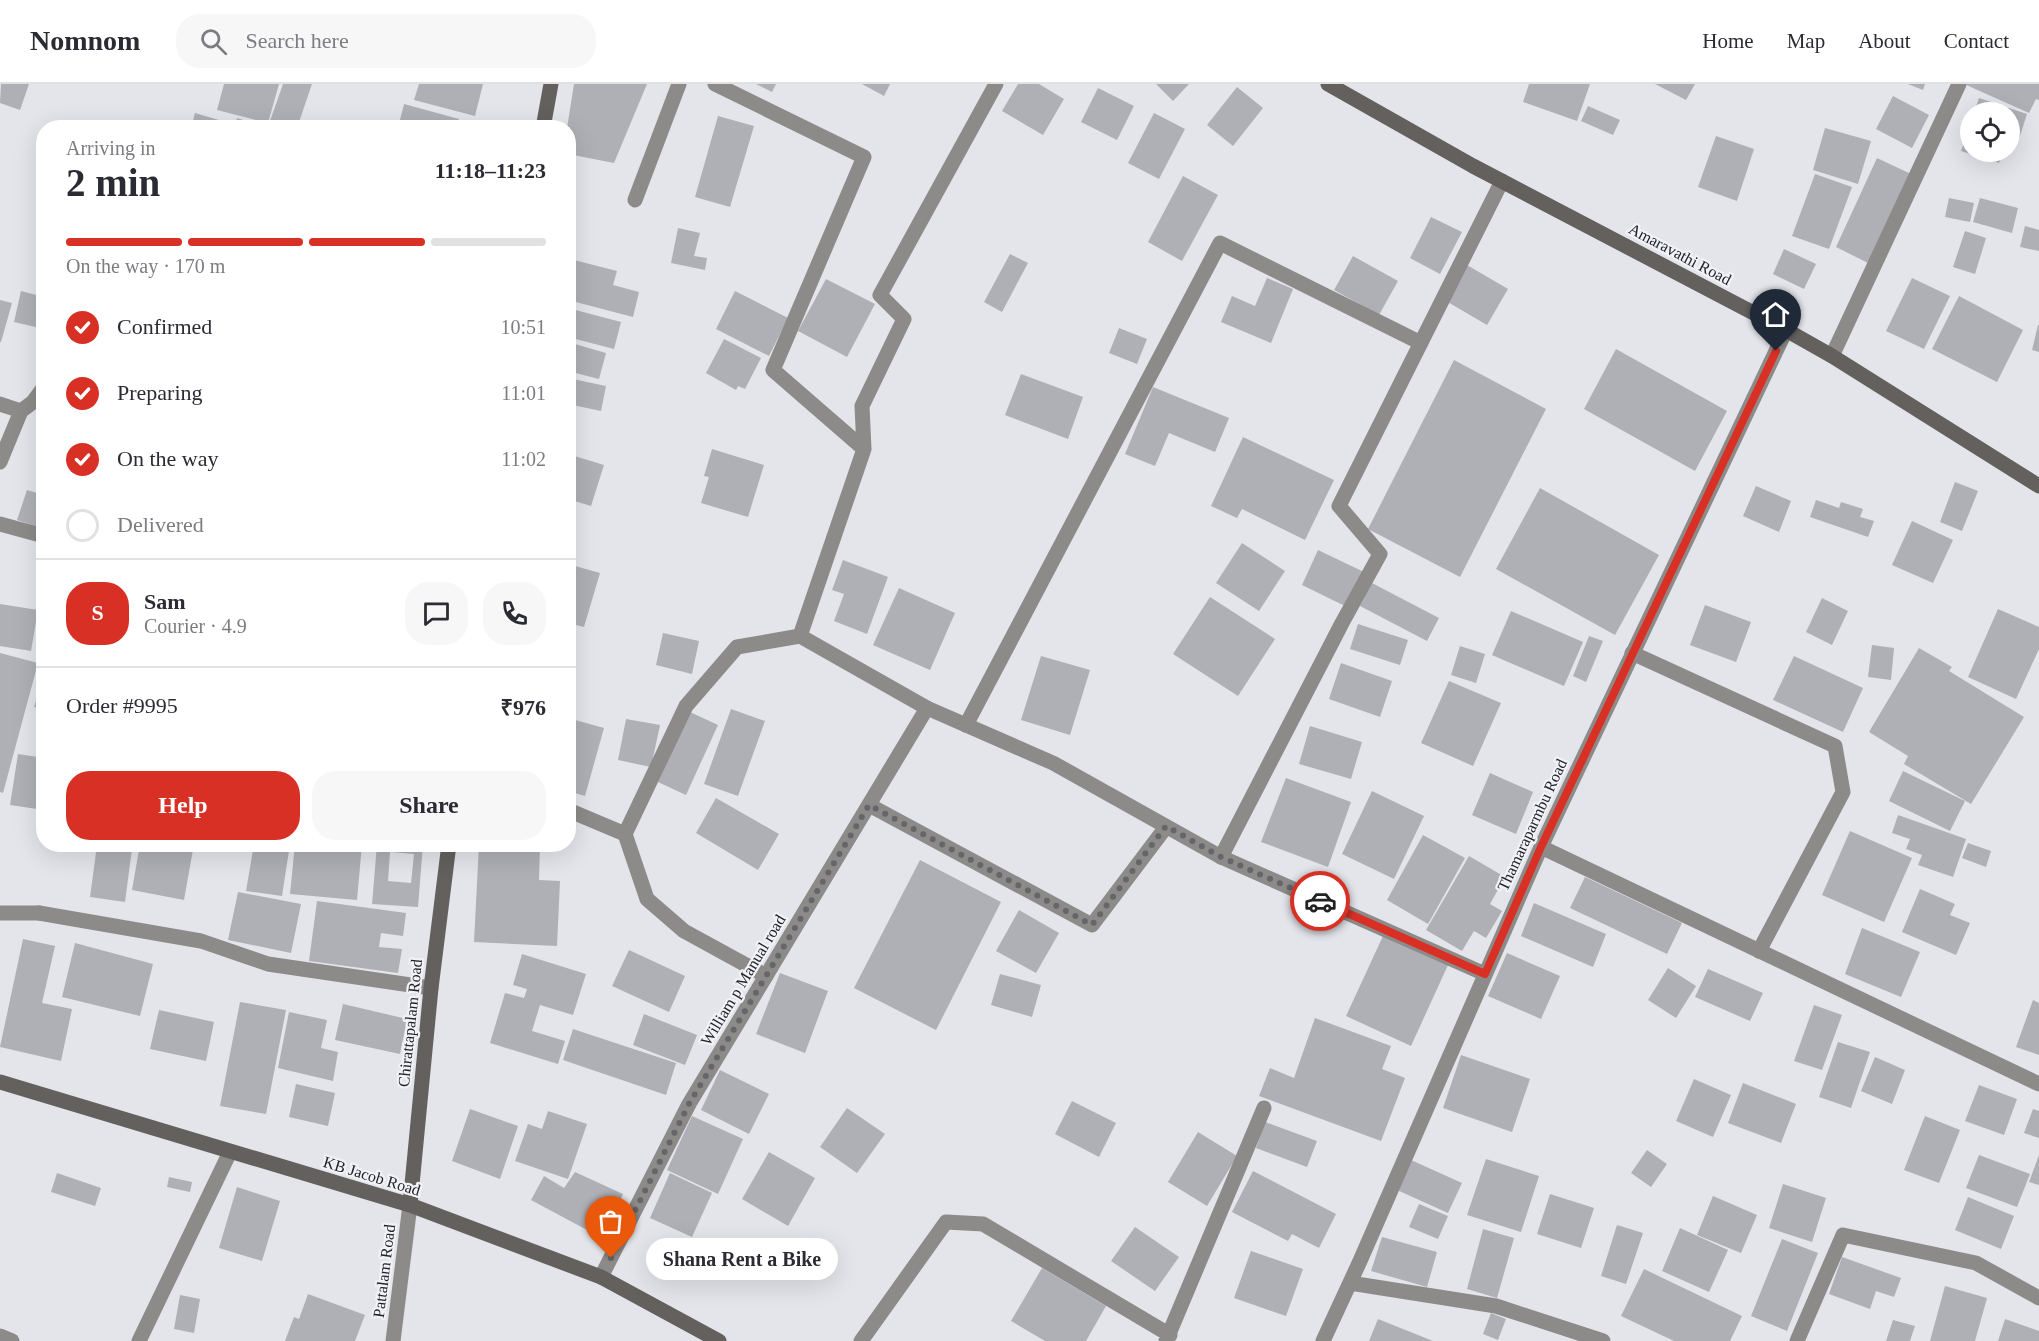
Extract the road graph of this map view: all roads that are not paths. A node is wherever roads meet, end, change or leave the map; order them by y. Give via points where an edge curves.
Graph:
1 (551, 84) edge
2 (679, 84) edge
3 (715, 84) edge
4 (996, 84) edge
5 (1328, 84) edge
6 (1959, 84) edge
7 (544, 120) edge
8 (1502, 181) junction
9 (635, 200) dead end
10 (1786, 330) junction
11 (1420, 343) junction
12 (1832, 356) junction
13 (36, 398) edge
14 (0, 404) edge
15 (21, 411) junction
16 (864, 449) junction
17 (0, 462) edge
18 (2039, 486) edge
19 (0, 524) edge
20 (36, 534) edge
21 (800, 636) junction
22 (1632, 653) junction
23 (927, 708) junction
24 (966, 725) junction
25 (869, 805) junction
26 (576, 813) edge
27 (1166, 826) junction
28 (625, 834) junction
29 (1541, 847) junction
30 (448, 852) edge
31 (1221, 857) junction
32 (0, 913) edge
33 (1759, 951) junction
34 (1485, 974) junction
35 (766, 976) junction
36 (431, 988) junction
37 (0, 1082) edge
38 (2039, 1084) edge
39 (1264, 1108) dead end
40 (230, 1152) junction
41 (410, 1205) junction
42 (601, 1277) junction
43 (1350, 1283) junction
44 (2038, 1293) edge
45 (0, 1336) edge
46 (1168, 1338) edge
47 (12, 1341) edge
48 (139, 1341) edge
49 (393, 1341) edge
50 (719, 1341) edge
51 (861, 1341) edge
52 (1323, 1341) edge
53 (1603, 1341) edge
54 (1797, 1341) edge

1 - 7 main road
2 - 9 street
3 - 16 street via 864,157 773,370
4 - 16 street via 880,295 904,319 862,406
5 - 8 main road, Amaravathi Road
6 - 12 street
8 - 10 main road, Amaravathi Road
8 - 11 street
10 - 12 main road, Amaravathi Road
10 - 22 street, Thamaraparmbu Road
11 - 24 street via 1220,243
11 - 31 street via 1339,506 1380,554
12 - 18 main road, Amaravathi Road
13 - 15 street
14 - 15 street
15 - 17 street
16 - 21 street
19 - 20 street
21 - 23 street
21 - 28 street via 738,647 730,655 686,706
22 - 29 street, Thamaraparmbu Road
22 - 33 street via 1835,746 1843,792
23 - 24 street
23 - 25 street, William p Manual road
24 - 27 street via 1053,763
25 - 27 street via 1092,925
25 - 35 street, William p Manual road
26 - 28 street
27 - 31 street
28 - 35 street via 647,899 684,931
29 - 33 street
29 - 34 street, Thamaraparmbu Road
30 - 36 main road, Chirattapalam Road
31 - 34 street
32 - 36 street via 39,914 201,941 268,964
33 - 38 street
34 - 43 street, Thamaraparmbu Road
35 - 42 street, William p Manual road via 689,1104
36 - 41 main road, Chirattapalam Road
37 - 40 main road, KB Jacob Road
39 - 46 street
40 - 41 main road, KB Jacob Road
40 - 48 street
41 - 42 main road, KB Jacob Road
41 - 49 street, Pattalam Road
42 - 50 main road, KB Jacob Road
43 - 52 street, Thamaraparmbu Road
43 - 53 street via 1496,1306
44 - 54 street via 1976,1263 1843,1235
45 - 47 street
46 - 51 street via 983,1224 946,1222

